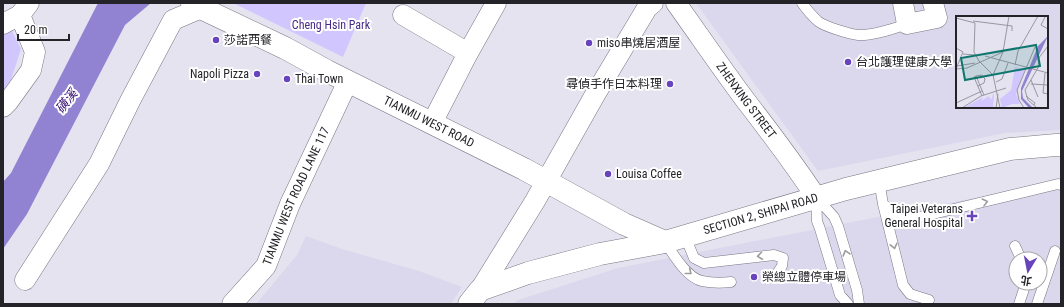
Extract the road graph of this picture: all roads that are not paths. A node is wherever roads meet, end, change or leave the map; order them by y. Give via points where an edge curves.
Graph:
1 (496, 3) edge
2 (653, 3) edge
3 (676, 3) edge
4 (802, 3) edge
5 (903, 3) edge
6 (933, 3) edge
7 (199, 5) edge
8 (25, 9) edge
9 (403, 15) dead end
10 (3, 24) edge
11 (907, 24) junction
12 (468, 53) junction
13 (348, 81) junction
14 (3, 107) edge
15 (432, 123) junction
16 (1061, 145) edge
17 (879, 181) junction
18 (546, 182) junction
19 (1061, 185) edge
20 (816, 198) junction
21 (883, 204) junction
22 (675, 239) junction
23 (1015, 246) dead end
24 (1017, 251) edge
25 (1055, 251) dead end
26 (778, 272) dead end
27 (25, 280) dead end
28 (731, 282) dead end
29 (1023, 291) edge
30 (475, 297) edge
31 (929, 300) dead end
32 (232, 304) edge
33 (848, 304) edge
34 (859, 304) edge
35 (1019, 304) edge
36 (1037, 304) edge

1 - 12 street
2 - 18 street via 647,8
3 - 20 street, ZHENXING STREET
4 - 11 lane via 820,23 858,35 891,30
5 - 11 street
6 - 11 street via 937,18
7 - 13 street, TIANMU WEST ROAD
7 - 27 street via 173,20 99,164
8 - 10 street
8 - 14 street via 35,52 31,70
9 - 12 street
12 - 15 street
13 - 15 street, TIANMU WEST ROAD
13 - 32 street, TIANMU WEST ROAD LANE 117 via 290,204 266,266
15 - 18 street, TIANMU WEST ROAD
16 - 17 street, SECTION 2, SHIPAI ROAD via 1010,148
17 - 20 street, SECTION 2, SHIPAI ROAD
17 - 21 lane
18 - 22 street, TIANMU WEST ROAD via 624,224
18 - 30 street
21 -> 19 lane via 899,217 912,219
20 - 22 street, SECTION 2, SHIPAI ROAD
20 - 33 lane via 817,221 840,295
34 -> 20 lane via 838,226 834,217
21 -> 31 lane via 903,285 910,294
26 -> 22 lane via 783,258 774,255 704,263 694,258
22 -> 28 lane via 685,271 700,281
22 - 30 street, SECTION 2, SHIPAI ROAD via 600,254 528,273
23 - 24 lane
25 - 36 lane
29 - 35 lane

